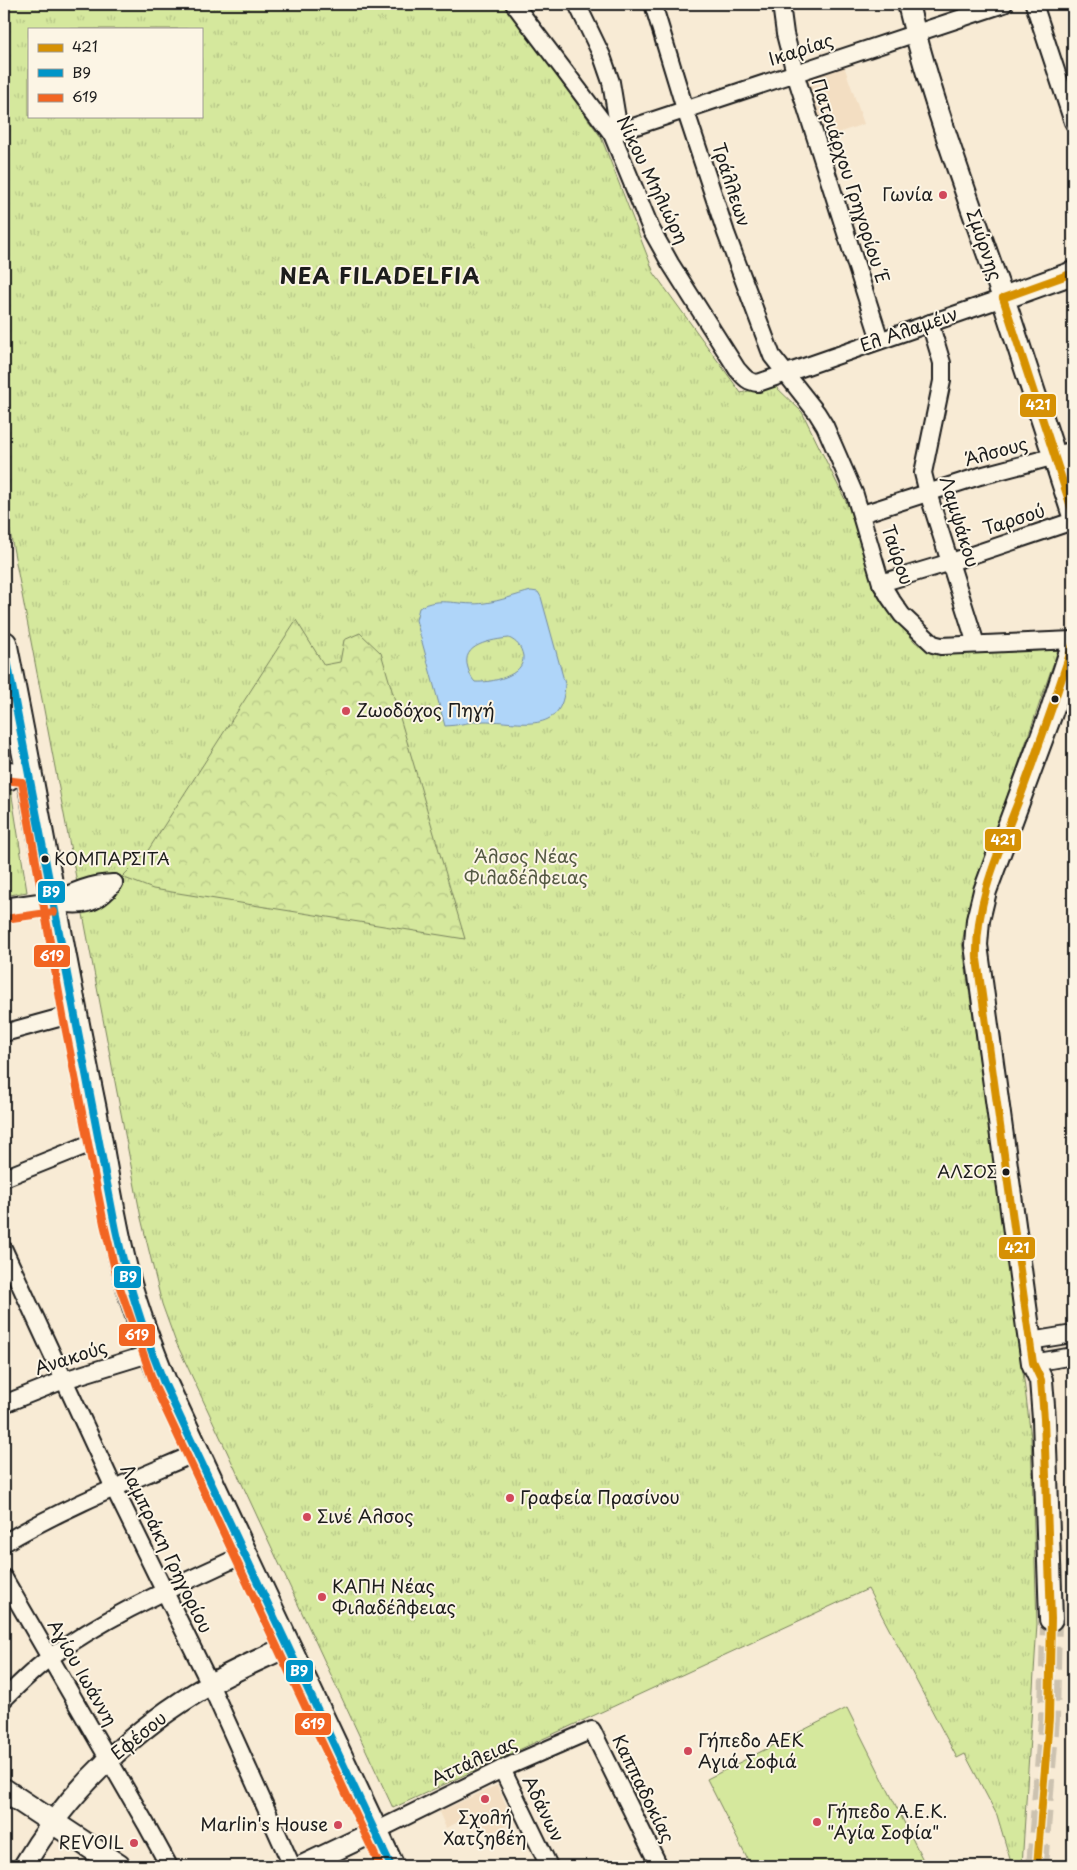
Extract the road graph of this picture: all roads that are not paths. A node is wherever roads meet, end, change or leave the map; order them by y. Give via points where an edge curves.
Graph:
1 (514, 4) edge
2 (577, 4) edge
3 (653, 4) edge
4 (781, 4) edge
5 (908, 4) edge
6 (1004, 4) edge
7 (1034, 4) edge
8 (915, 34) junction
9 (795, 73) junction
10 (685, 109) junction
11 (1073, 122) edge
12 (616, 132) junction
13 (1073, 273) edge
14 (1002, 298) junction
15 (930, 323) junction
16 (880, 340) junction
17 (785, 373) junction
18 (746, 380) joint
19 (1064, 453) edge
20 (928, 493) junction
21 (1073, 513) edge
22 (862, 514) junction
23 (1073, 521) edge
24 (951, 562) junction
25 (881, 583) junction
26 (1073, 640) edge
27 (4, 644) edge
28 (976, 644) junction
29 (1073, 645) edge
30 (4, 770) edge
31 (25, 773) junction
32 (4, 782) edge
33 (52, 902) junction
34 (4, 909) edge
35 (73, 1014) junction
36 (4, 1033) edge
37 (99, 1140) junction
38 (4, 1178) edge
39 (5, 1254) edge
40 (1073, 1334) edge
41 (1032, 1352) junction
42 (152, 1353) junction
43 (1073, 1356) edge
44 (64, 1380) junction
45 (4, 1404) edge
46 (196, 1453) junction
47 (114, 1488) junction
48 (4, 1543) edge
49 (245, 1554) junction
50 (4, 1578) edge
51 (165, 1592) junction
52 (1046, 1619) tunnel mouth
53 (288, 1646) junction
54 (50, 1657) junction
55 (210, 1684) junction
56 (4, 1699) edge
57 (592, 1730) joint
58 (108, 1761) junction
59 (502, 1769) junction
60 (4, 1790) edge
61 (53, 1822) junction
62 (374, 1832) junction
63 (24, 1866) edge
64 (119, 1866) edge
65 (169, 1866) edge
66 (292, 1866) edge
67 (302, 1866) edge
68 (390, 1866) edge
69 (549, 1866) edge
70 (659, 1866) edge

1 - 12 street, Νίκου Μηλιώρη
2 - 12 street via 611,82
3 - 10 street, Τράλλεων
4 - 9 street, Πατριάρχου Γρηγορίου Ε΄
5 - 8 street, Σμύρνης
6 - 8 street, Ικαρίας
7 - 11 street
8 - 9 street, Ικαρίας
8 - 14 street, Σμύρνης
9 - 10 street, Ικαρίας
9 - 16 street, Πατριάρχου Γρηγορίου Ε΄
10 - 12 street, Ικαρίας
10 - 17 street, Τράλλεων via 726,233 772,356
12 - 18 street, Νίκου Μηλιώρη via 650,228
13 - 14 main road, Ελ Αλαμέιν
14 - 15 street, Ελ Αλαμέιν
14 - 19 main road, Σμύρνης
15 - 16 street, Ελ Αλαμέιν
15 - 20 street, Λαμψάκου via 943,370 923,473
16 - 17 street, Ελ Αλαμέιν
17 - 18 street, Ελ Αλαμέιν via 758,383
17 - 22 street, Ταύρου via 825,426
19 - 20 street, Άλσους
19 - 21 main road, Σμύρνης
20 - 22 street, Άλσους
20 - 24 street, Λαμψάκου
22 - 25 street, Ταύρου
23 - 24 street, Ταρσού
24 - 25 street, Ταρσού
24 - 28 street, Λαμψάκου
25 - 28 street, Ταύρου via 902,615 933,644
26 - 28 street, Ταύρου
27 - 31 main road
29 - 41 main road via 985,891 976,934
30 - 31 street
31 - 32 street
31 - 33 main road
33 - 34 street
33 - 35 main road
35 - 36 street
35 - 37 main road
37 - 38 street
37 - 42 main road via 128,1279
39 - 44 street, Λαμπράκη Γρηγορίου
40 - 41 street
41 - 43 street
41 - 52 main road via 1030,1381
42 - 44 street, Ανακούς
42 - 46 main road
44 - 45 street, Ανακούς
44 - 47 street, Λαμπράκη Γρηγορίου
46 - 47 street
46 - 49 main road
47 - 48 street
47 - 51 street, Λαμπράκη Γρηγορίου
49 - 51 street
49 - 53 main road
50 - 54 street, Αγίου Ιωάννη
51 - 54 street via 105,1622
51 - 55 street, Λαμπράκη Γρηγορίου
53 - 55 street, Εφέσου
53 - 62 main road
54 - 56 street
54 - 58 street, Αγίου Ιωάννη
55 - 58 street, Εφέσου via 164,1715
55 - 66 street, Λαμπράκη Γρηγορίου
57 - 59 street, Αττάλειας
57 - 70 street, Καππαδοκίας
58 - 61 street, Εφέσου
58 - 65 street, Αγίου Ιωάννη
59 - 62 street, Αττάλειας
59 - 69 street, Αδάνων
60 - 61 main road
61 - 63 street, Εφέσου
61 - 64 main road
62 - 67 street
62 - 68 main road

